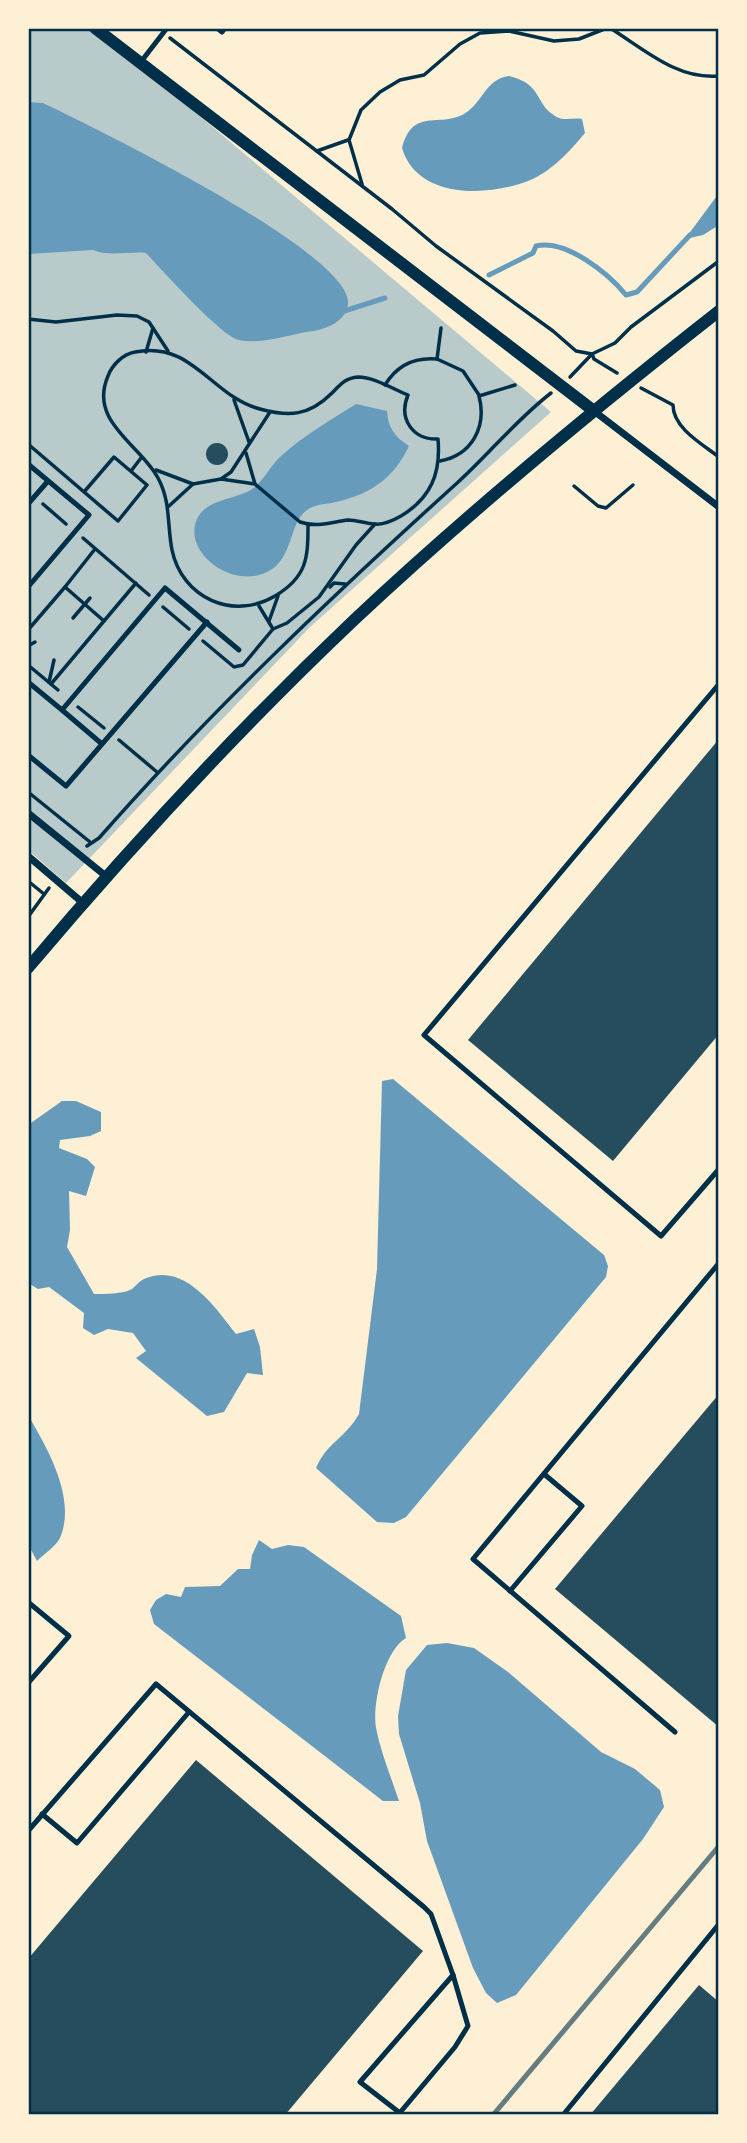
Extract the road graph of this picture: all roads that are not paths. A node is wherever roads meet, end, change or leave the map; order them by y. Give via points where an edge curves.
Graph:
1 (96, 28) edge
2 (167, 28) edge
3 (217, 28) edge
4 (225, 28) edge
5 (140, 63) junction
6 (719, 311) edge
7 (594, 411) junction
8 (28, 464) edge
9 (48, 481) junction
10 (28, 505) edge
11 (719, 507) edge
12 (28, 587) edge
13 (207, 622) junction
14 (239, 650) dead end
15 (28, 682) edge
16 (719, 684) edge
17 (62, 710) junction
18 (102, 744) junction
19 (28, 755) edge
20 (28, 813) edge
21 (28, 856) edge
22 (107, 877) junction
23 (83, 903) junction
24 (28, 968) edge
25 (719, 1169) edge
26 (719, 1263) edge
27 (544, 1474) junction
28 (510, 1591) junction
29 (28, 1602) edge
30 (28, 1683) edge
31 (189, 1712) junction
32 (675, 1732) dead end
33 (42, 1814) junction
34 (28, 1831) edge
35 (719, 1924) edge
36 (453, 1975) junction
37 (399, 2114) edge
38 (563, 2115) edge

1 - 5 street
2 - 5 lane
3 - 4 lane via 222,32
5 - 7 street
6 - 7 street
7 - 11 street
7 - 22 street via 352,622
8 - 9 lane
9 - 10 lane
9 - 12 lane via 89,515
13 - 14 lane
13 - 17 lane via 165,587
13 - 18 lane
15 - 17 lane
16 - 25 lane via 424,1035 661,1236
17 - 18 lane
18 - 19 lane via 66,786
20 - 22 street
21 - 23 street
22 - 23 street
23 - 24 street
26 - 27 lane
27 - 28 lane via 473,1559
27 - 28 lane via 582,1506
28 - 32 lane
29 - 30 lane via 69,1636
31 - 33 lane via 156,1684
31 - 33 lane via 77,1843
31 - 36 lane via 424,1907 431,1914
33 - 34 lane
35 - 38 lane
36 - 37 lane via 468,2026
36 - 37 lane via 360,2082

